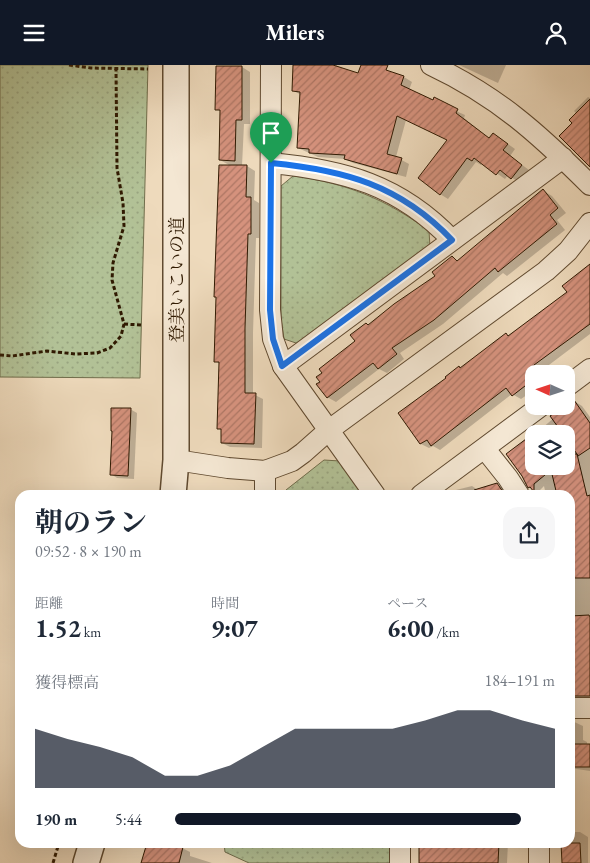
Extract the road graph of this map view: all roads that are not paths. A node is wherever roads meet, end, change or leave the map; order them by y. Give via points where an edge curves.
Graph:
1 (176, 65) edge
2 (271, 65) edge
3 (431, 65) edge
4 (563, 158) junction
5 (271, 163) junction
6 (590, 185) edge
7 (590, 223) edge
8 (452, 240) junction
9 (282, 366) junction
10 (590, 369) edge
11 (575, 380) edge
12 (529, 415) edge
13 (329, 430) junction
14 (485, 449) junction
15 (176, 460) junction
16 (265, 471) junction
17 (173, 490) edge
18 (265, 490) edge
19 (371, 490) edge
20 (428, 490) edge
21 (516, 490) edge
22 (575, 708) edge
23 (590, 708) edge
24 (90, 848) edge
25 (400, 848) edge
26 (539, 848) edge
27 (86, 863) edge
28 (400, 863) edge
29 (539, 863) edge

1 - 15 street, 登美いこいの道
2 - 5 street
3 - 4 street via 487,95 514,114
4 - 6 street
4 - 8 street
5 - 8 street via 328,171 366,181 415,208
5 - 9 street via 270,310 273,339
7 - 13 street via 568,251 546,271
8 - 9 street
9 - 13 street
10 - 11 street
12 - 14 street
13 - 16 street via 292,461
13 - 19 street
14 - 20 street
14 - 21 street
15 - 16 street
15 - 17 street, 登美いこいの道
16 - 18 street
22 - 23 street
24 - 27 street
25 - 28 street
26 - 29 street

